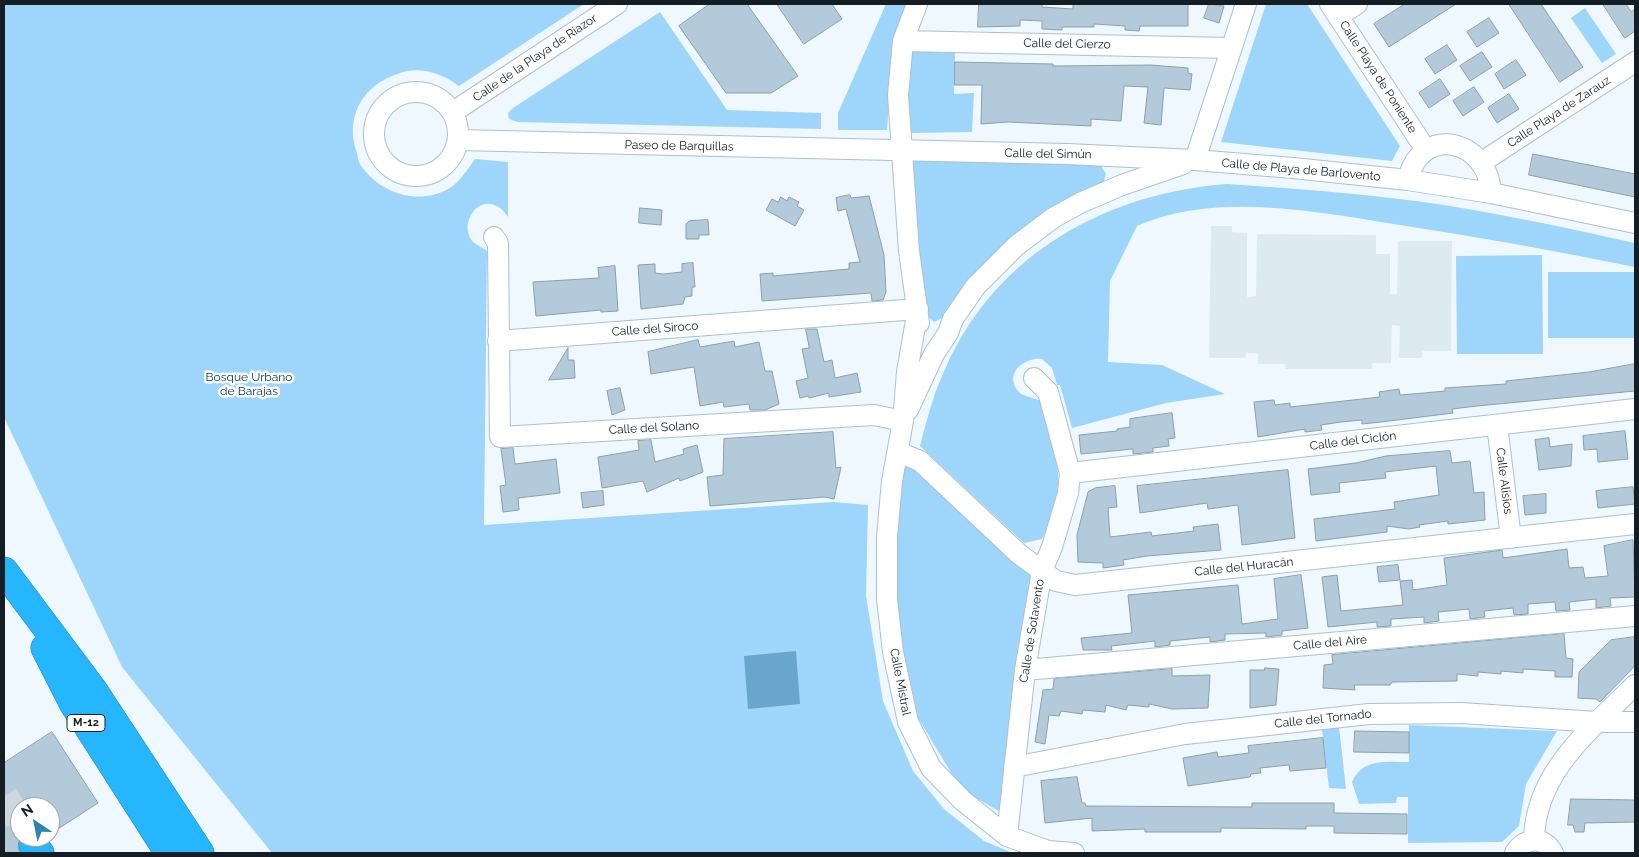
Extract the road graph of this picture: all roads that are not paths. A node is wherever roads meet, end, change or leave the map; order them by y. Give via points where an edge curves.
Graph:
1 (617, 4) edge
2 (917, 4) edge
3 (1246, 4) edge
4 (1357, 4) edge
5 (1334, 10) edge
6 (903, 41) junction
7 (1231, 48) junction
8 (1635, 62) edge
9 (452, 112) junction
10 (458, 140) junction
11 (1426, 150) junction
12 (901, 152) junction
13 (1195, 160) junction
14 (1482, 162) junction
15 (1408, 180) junction
16 (1491, 193) junction
17 (1635, 222) edge
18 (494, 237) dead end
19 (918, 309) junction
20 (945, 323) junction
21 (498, 342) junction
22 (921, 354) junction
23 (907, 372) junction
24 (1034, 378) dead end
25 (918, 390) junction
26 (1635, 409) edge
27 (903, 421) junction
28 (1497, 425) junction
29 (898, 452) junction
30 (1070, 474) junction
31 (1635, 524) edge
32 (1511, 538) junction
33 (1042, 571) junction
34 (9, 579) edge
35 (1635, 616) edge
36 (1025, 670) junction
37 (1635, 685) edge
38 (1597, 722) junction
39 (1635, 722) edge
40 (1014, 767) junction
41 (1007, 836) junction
42 (1534, 840) junction
43 (169, 853) edge
44 (200, 853) edge
45 (1074, 853) edge
46 (1515, 853) edge
47 (1553, 853) edge

1 - 9 street, Calle de la Playa de Riazor
2 - 6 street
3 - 7 street
4 - 5 street
5 - 11 street, Calle Playa de Poniente
6 - 7 street, Calle del Cierzo
6 - 12 street via 898,94
7 - 13 street
8 - 14 street, Calle Playa de Zarauz
9 - 10 street
9 - 10 street via 443,101 430,94 416,91 401,94 379,113 374,127 374,142 379,156 389,167 402,174 417,176 444,166
10 - 12 street, Paseo de Barquillas
11 - 14 street via 1439,145 1461,146
11 - 15 street via 1414,163
12 - 13 street, Calle del Simún via 1067,154
12 - 19 street via 909,251
13 - 15 street, Calle de Playa de Barlovento
13 - 20 street via 1122,185 1053,218 1016,246
14 - 16 street
15 - 16 street, Calle de Playa de Barlovento
16 - 17 street, Calle de Playa de Barlovento
18 - 21 street via 498,243
19 - 20 street via 923,323
19 - 21 street, Calle del Siroco
19 - 22 street
19 - 23 street
20 - 22 street
20 - 25 street via 948,333 934,354
21 - 27 street, Calle del Solano via 500,437 874,415
22 - 23 street
22 - 25 street
23 - 27 street
24 - 30 street, Calle de Sotavento via 1048,392
25 - 27 street
26 - 28 street, Calle del Ciclón
27 - 29 street, Calle Mistral
28 - 30 street, Calle del Ciclón
28 - 32 street, Calle Alisios
29 - 33 street, Calle del Huracán via 920,461 1019,554
29 - 41 street, Calle Mistral via 890,501 887,599 893,652 908,722 931,768 963,801
30 - 33 street, Calle de Sotavento via 1068,493
31 - 32 street, Calle del Huracán
32 - 33 street, Calle del Huracán via 1075,585 1056,581
33 - 36 street, Calle de Sotavento
34 - 43 highway, M-12 via 73,703
34 - 44 highway via 93,690
35 - 36 street, Calle del Aire
36 - 40 street, Calle de Sotavento
37 - 38 street
38 - 39 street, Calle del Tornado
38 - 40 street, Calle del Tornado via 1460,714 1369,714 1185,734
38 - 42 street via 1568,751 1547,786 1539,808
40 - 41 street, Calle de Sotavento
41 - 45 street, Calle Mistral via 1048,851
42 - 46 street via 1524,843
42 - 47 street via 1547,844

